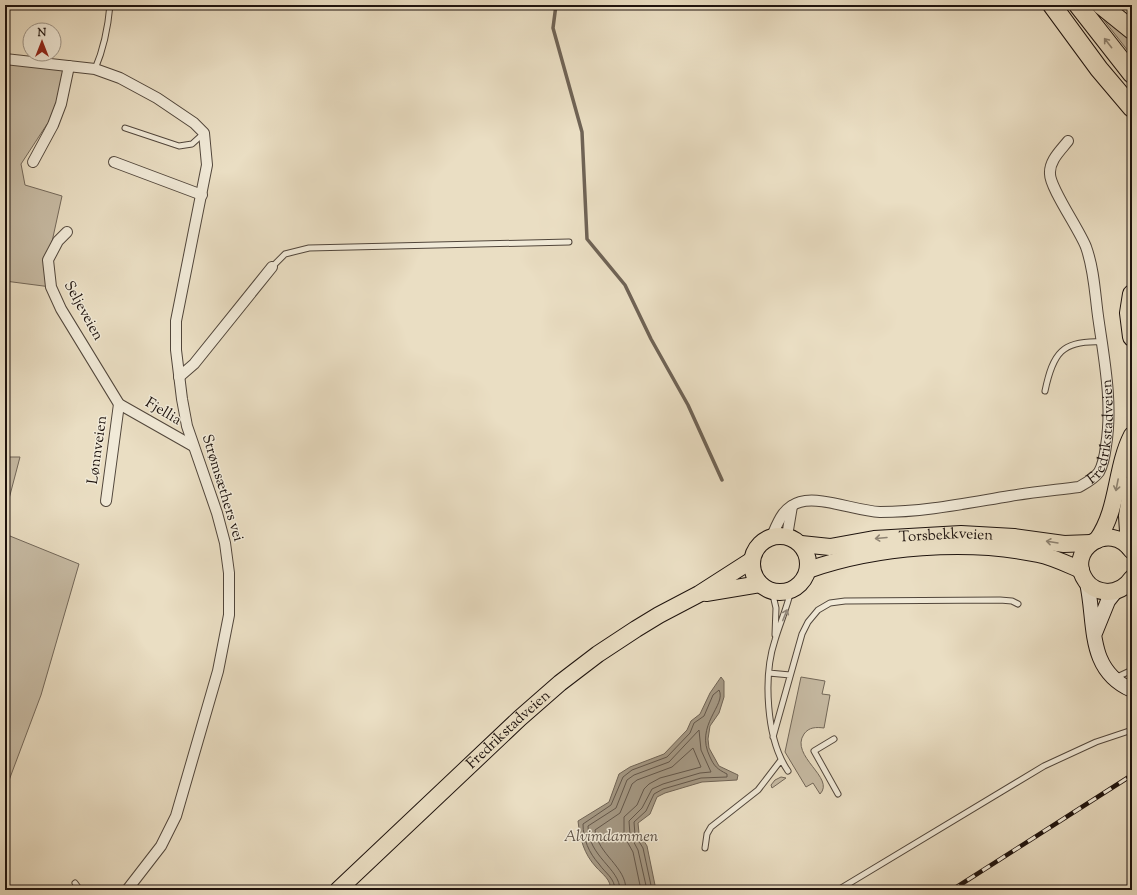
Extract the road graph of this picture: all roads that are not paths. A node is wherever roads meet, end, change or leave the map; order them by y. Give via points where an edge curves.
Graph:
1 (110, 5) edge
2 (1052, 5) edge
3 (1078, 5) edge
4 (1101, 5) edge
5 (1132, 30) edge
6 (5, 59) edge
7 (69, 66) junction
8 (95, 69) junction
9 (1132, 74) edge
10 (1120, 94) junction
11 (1132, 108) edge
12 (1132, 123) edge
13 (125, 128) dead end
14 (204, 133) junction
15 (1068, 141) dead end
16 (33, 162) dead end
17 (114, 162) dead end
18 (202, 195) junction
19 (67, 232) dead end
20 (569, 242) dead end
21 (272, 267) joint
22 (1132, 294) edge
23 (1132, 337) edge
24 (1102, 342) junction
25 (179, 377) junction
26 (1044, 391) dead end
27 (120, 404) junction
28 (1132, 435) edge
29 (193, 446) junction
30 (1132, 483) edge
31 (106, 501) dead end
32 (792, 506) junction
33 (780, 536) junction
34 (1094, 541) junction
35 (801, 544) junction
36 (1131, 550) edge
37 (752, 560) junction
38 (808, 570) junction
39 (1084, 576) junction
40 (1127, 584) edge
41 (766, 588) junction
42 (791, 590) junction
43 (699, 594) junction
44 (1018, 604) dead end
45 (1095, 633) junction
46 (775, 640) junction
47 (1132, 670) edge
48 (769, 672) junction
49 (790, 676) junction
50 (1113, 679) junction
51 (1132, 690) edge
52 (1132, 730) edge
53 (773, 737) junction
54 (834, 739) dead end
55 (781, 760) junction
56 (788, 771) dead end
57 (838, 794) dead end
58 (705, 848) dead end
59 (75, 883) dead end
60 (80, 890) edge
61 (127, 890) edge
62 (338, 890) edge
63 (838, 890) edge

1 - 8 lane via 107,33
2 - 10 highway
9 -> 3 highway
4 - 5 highway
6 - 7 street
7 - 8 street
7 - 16 street via 61,104
8 - 14 street via 120,78 157,98 194,123
10 - 11 highway
10 - 12 highway
13 - 14 lane via 134,129 154,139 184,146 192,144
14 - 18 street, Strømsæthers vei via 207,165
15 - 24 street, Fredrikstadveien via 1050,165 1050,176 1052,185 1087,250
17 - 18 street
18 - 25 street, Strømsæthers vei via 176,321
19 - 27 street, Seljeveien via 58,241 48,260 51,287 61,309
20 - 21 lane via 309,248 284,254
21 - 25 street via 194,364
22 - 23 highway via 1129,313
24 - 26 lane via 1085,341 1068,345 1061,350
24 - 32 street, Fredrikstadveien via 1110,399 1108,433 1099,472 1080,487 920,510 856,510 817,501
25 - 29 street, Strømsæthers vei
27 - 29 street, Fjellia
27 - 31 street, Lønnveien
28 -> 34 main road via 1125,449 1104,529
29 - 61 street, Strømsæthers vei via 225,543 229,573 229,615 218,671 176,816 160,846
30 - 36 main road via 1127,516
32 - 33 street
32 - 33 street via 779,518
33 - 35 main road
33 - 37 main road via 758,545
34 -> 35 main road, Torsbekkveien via 1064,544 1014,537 961,534 874,539 830,547
34 - 36 main road, Torsbekkveien via 1114,538
34 - 39 main road via 1082,555
35 - 38 main road via 806,552
37 - 41 main road via 754,573
37 - 43 main road, Fredrikstadveien
38 - 39 main road, Torsbekkveien via 877,552 977,547 1038,554
38 - 42 main road via 799,585
39 - 40 main road, Torsbekkveien via 1100,591
39 - 45 street
40 - 45 street via 1108,600
41 - 42 main road via 782,592
41 - 43 main road, Fredrikstadveien
41 - 46 lane via 776,608
46 -> 42 lane
43 - 62 main road, Fredrikstadveien via 636,629 560,683
44 - 49 lane via 1000,600 868,599 830,604 818,610 808,622
45 - 50 street via 1096,650 1101,664
46 - 48 lane
47 - 50 lane
48 - 49 lane
48 - 53 lane
49 - 53 lane
50 - 51 street
52 - 63 lane via 1096,742 1038,769
53 - 55 lane
54 - 57 lane via 814,751
55 - 56 lane
55 - 58 lane via 758,790 711,827
59 - 60 lane

